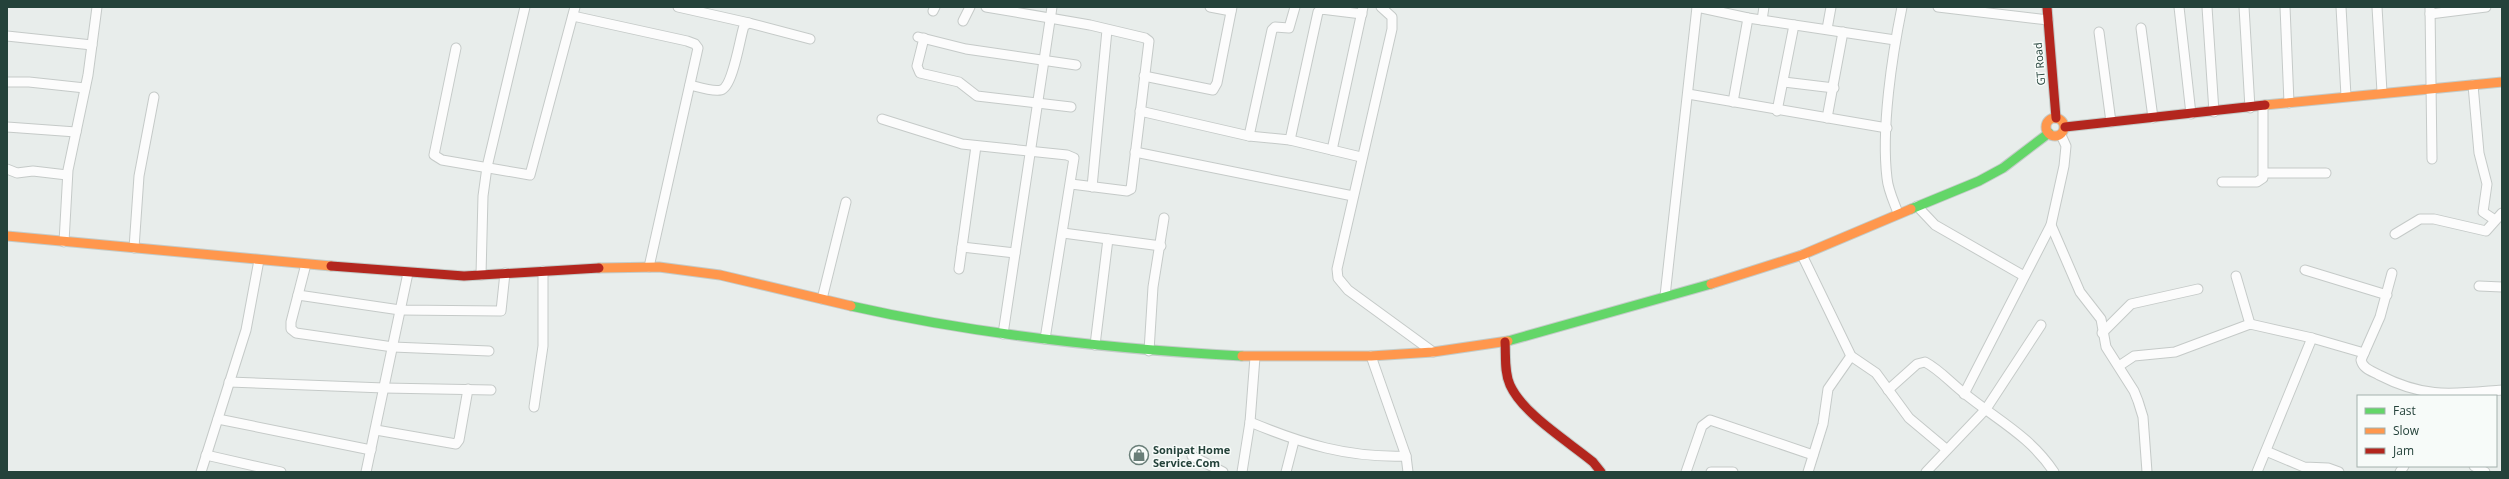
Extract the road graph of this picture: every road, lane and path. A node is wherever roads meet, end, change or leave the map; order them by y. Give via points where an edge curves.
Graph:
1 (97, 7) edge
2 (525, 7) edge
3 (678, 7) edge
4 (970, 7) edge
5 (986, 7) edge
6 (1052, 7) edge
7 (1210, 7) edge
8 (1295, 7) edge
9 (1381, 7) edge
10 (1394, 7) edge
11 (1697, 7) edge
12 (1764, 7) edge
13 (1830, 7) edge
14 (1902, 7) edge
15 (1938, 7) edge
16 (2046, 7) edge
17 (2179, 7) edge
18 (2207, 7) edge
19 (2244, 7) edge
20 (2285, 7) edge
21 (2341, 7) edge
22 (2377, 7) edge
23 (2486, 7) edge
24 (1231, 9) edge
25 (1363, 10) edge
26 (2430, 11) edge
27 (574, 12) edge
28 (1392, 16) junction
29 (1748, 18) junction
30 (1049, 19) junction
31 (1762, 20) junction
32 (2048, 20) junction
33 (963, 22) dead end
34 (749, 23) junction
35 (1794, 25) junction
36 (2141, 28) dead end
37 (1107, 30) junction
38 (1826, 30) junction
39 (1843, 32) junction
40 (2099, 32) dead end
41 (7, 36) edge
42 (810, 39) dead end
43 (1895, 40) junction
44 (92, 45) junction
45 (456, 48) dead end
46 (1044, 60) junction
47 (1076, 65) dead end
48 (1144, 76) junction
49 (7, 82) edge
50 (1784, 82) junction
51 (2502, 82) edge
52 (690, 85) junction
53 (2473, 85) junction
54 (85, 88) junction
55 (1834, 88) junction
56 (2430, 88) junction
57 (2382, 92) junction
58 (1688, 94) junction
59 (2346, 96) junction
60 (154, 97) dead end
61 (1733, 102) junction
62 (2289, 103) junction
63 (1037, 104) junction
64 (2263, 106) junction
65 (1071, 107) dead end
66 (2250, 108) junction
67 (1140, 111) junction
68 (1777, 111) junction
69 (2214, 112) junction
70 (2191, 114) junction
71 (1828, 118) junction
72 (2056, 118) junction
73 (2153, 118) junction
74 (882, 119) dead end
75 (2112, 122) junction
76 (7, 127) edge
77 (1887, 128) junction
78 (2063, 131) junction
79 (76, 132) junction
80 (2048, 133) junction
81 (1249, 136) junction
82 (1290, 140) junction
83 (976, 146) junction
84 (1332, 150) junction
85 (1030, 151) junction
86 (1135, 152) junction
87 (1362, 157) junction
88 (2432, 159) dead end
89 (486, 168) junction
90 (7, 169) edge
91 (2264, 173) junction
92 (2326, 173) dead end
93 (67, 176) junction
94 (2222, 182) dead end
95 (1071, 184) junction
96 (1092, 187) junction
97 (1353, 196) junction
98 (846, 202) dead end
99 (1917, 206) junction
100 (1898, 213) junction
101 (2502, 214) edge
102 (1164, 218) dead end
103 (2495, 220) junction
104 (2051, 226) junction
105 (1063, 233) junction
106 (2395, 234) dead end
107 (7, 236) edge
108 (1108, 239) junction
109 (64, 242) junction
110 (1161, 246) junction
111 (962, 247) junction
112 (134, 248) junction
113 (1015, 253) junction
114 (1802, 255) junction
115 (259, 260) junction
116 (306, 264) junction
117 (649, 267) junction
118 (959, 269) dead end
119 (543, 270) junction
120 (2305, 270) dead end
121 (408, 273) junction
122 (505, 273) junction
123 (2392, 273) dead end
124 (481, 275) junction
125 (2024, 276) junction
126 (2236, 276) dead end
127 (2479, 286) dead end
128 (2502, 287) edge
129 (2198, 289) dead end
130 (298, 295) junction
131 (2387, 295) junction
132 (1665, 296) junction
133 (822, 299) junction
134 (400, 310) junction
135 (2250, 324) junction
136 (2041, 325) dead end
137 (2102, 333) junction
138 (1003, 334) junction
139 (2312, 338) junction
140 (1045, 339) junction
141 (1505, 342) junction
142 (1095, 345) junction
143 (393, 347) junction
144 (490, 351) dead end
145 (1149, 351) junction
146 (1433, 352) junction
147 (2364, 353) junction
148 (1371, 356) junction
149 (1851, 356) junction
150 (1255, 357) junction
151 (2119, 366) junction
152 (230, 382) junction
153 (384, 388) junction
154 (468, 389) junction
155 (491, 390) dead end
156 (1888, 390) junction
157 (2502, 390) edge
158 (1964, 394) junction
159 (2431, 395) edge
160 (534, 407) dead end
161 (1986, 409) junction
162 (218, 419) junction
163 (1250, 422) junction
164 (376, 430) junction
165 (1294, 441) junction
166 (1946, 449) junction
167 (371, 450) junction
168 (2266, 451) junction
169 (206, 455) junction
170 (1813, 455) junction
171 (1192, 456) dead end
172 (1406, 456) junction
173 (2476, 467) edge
174 (201, 472) edge
175 (281, 472) edge
176 (366, 472) edge
177 (1223, 472) edge
178 (1242, 472) edge
179 (1286, 472) edge
180 (1408, 472) edge
181 (1601, 472) edge
182 (1686, 472) edge
183 (1711, 472) edge
184 (1733, 472) edge
185 (1808, 472) edge
186 (1926, 472) edge
187 (2054, 472) edge
188 (2147, 472) edge
189 (2257, 472) edge
190 (2339, 472) edge
191 (2485, 472) edge

1 - 44 street
2 - 89 street
3 - 34 street
4 - 33 street
5 - 30 street
6 - 30 street
7 - 24 street
8 - 81 street via 1289,28 1275,27 1272,30
9 - 28 street
10 - 28 street
11 - 29 street
11 - 58 street
12 - 31 street
13 - 38 street
14 - 43 street
15 - 32 street
16 - 32 street, GT Road
17 - 70 street
18 - 69 street
19 - 66 street
20 - 62 street
21 - 59 street
22 - 57 street
23 - 26 street
24 - 48 street via 1217,83 1213,90
25 - 82 street via 1324,9 1318,12
25 - 84 street
26 - 56 street
27 - 52 street via 695,44 698,50
27 - 89 street via 532,173 526,175
28 - 87 street via 1392,30
29 - 31 street
29 - 61 street
30 - 37 street
30 - 46 street
31 - 35 street
32 - 72 street, GT Road
34 - 42 street
34 - 52 street via 744,26 725,88 719,90
35 - 38 street
35 - 50 street
36 - 73 street
37 - 48 street via 1148,40
37 - 96 street
38 - 39 street
39 - 43 street
39 - 55 street
40 - 75 street
41 - 44 street
43 - 77 street
44 - 54 street
45 - 89 street via 434,155 442,160
46 - 47 street
46 - 63 street
46 - 63 street via 966,49 922,38 917,66 920,73 959,82 977,96
48 - 67 street
49 - 54 street
50 - 55 street
50 - 68 street
51 - 53 street
52 - 117 street
53 - 56 street
53 - 103 street via 2479,154 2487,184 2483,212
54 - 79 street
55 - 71 street
56 - 57 street
56 - 88 street
57 - 59 street
58 - 61 street
58 - 132 street
59 - 62 street
60 - 112 street via 139,176
61 - 68 street
62 - 64 street
63 - 65 street
63 - 85 street
64 - 66 street
64 - 91 street
66 - 69 street
67 - 81 street
67 - 86 street
68 - 71 street
69 - 70 street
70 - 73 street
71 - 77 street
72 - 78 street via 2062,121
72 - 80 street via 2047,123
73 - 75 street
74 - 83 street
75 - 78 street
76 - 79 street
77 - 100 street via 1887,179
78 - 80 street via 2055,137
78 - 104 street via 2066,146 2064,166
79 - 93 street
80 - 99 street via 2003,168
81 - 82 street
82 - 84 street
83 - 85 street
83 - 111 street
84 - 87 street
85 - 95 street via 1073,157
85 - 113 street
86 - 96 street via 1129,191
86 - 97 street
87 - 97 street
89 - 124 street
90 - 93 street via 17,173 33,171
91 - 92 street
91 - 94 street via 2263,178 2257,182
93 - 109 street
95 - 96 street
95 - 105 street
97 - 146 street via 1337,270 1338,278 1348,290
98 - 133 street
99 - 100 street
99 - 125 street via 1935,225
100 - 114 street
101 - 103 street
102 - 110 street
103 - 106 street via 2486,231 2420,218
104 - 125 street
104 - 137 street via 2080,292 2101,319
105 - 108 street
105 - 140 street
107 - 109 street
108 - 110 street
108 - 142 street
109 - 112 street
110 - 145 street via 1153,287
111 - 113 street
111 - 118 street
112 - 115 street
113 - 138 street
114 - 132 street via 1744,275
114 - 149 street
115 - 116 street
115 - 152 street via 246,330
116 - 121 street
116 - 130 street
117 - 119 street
117 - 133 street via 720,275
119 - 122 street
119 - 160 street via 543,346
120 - 131 street
121 - 124 street
121 - 134 street
122 - 124 street
122 - 134 street via 500,311
123 - 131 street
125 - 158 street
126 - 135 street
127 - 128 street
129 - 137 street via 2131,304
130 - 134 street
130 - 143 street via 291,322 293,331
131 - 147 street
132 - 141 street
133 - 138 street via 888,314
134 - 143 street
135 - 139 street
135 - 151 street via 2175,352 2134,356
136 - 161 street
137 - 151 street via 2106,347
138 - 140 street
139 - 147 street
139 - 168 street
140 - 142 street
141 - 146 street
141 - 181 street via 1507,375 1513,390
142 - 145 street
143 - 144 street
143 - 153 street
145 - 150 street
146 - 148 street
147 - 159 street via 2361,360 2367,369 2388,380
148 - 150 street
148 - 172 street
149 - 156 street via 1876,373
149 - 170 street via 1828,389 1823,424
150 - 163 street
151 - 188 street via 2134,391 2143,418
152 - 153 street
152 - 162 street
153 - 154 street
153 - 164 street
154 - 155 street
154 - 164 street via 459,440 456,444
156 - 158 street via 1917,364 1925,362
156 - 166 street via 1909,418
157 - 159 street
158 - 161 street
161 - 166 street
161 - 187 street via 2036,447
162 - 167 street
162 - 169 street
163 - 165 street
163 - 178 street
164 - 167 street
165 - 172 street via 1373,458
165 - 179 street
166 - 186 street
167 - 176 street
168 - 189 street
168 - 190 street via 2304,467 2328,468
169 - 174 street
169 - 175 street
170 - 182 street via 1710,420 1702,426
170 - 185 street
171 - 177 street
172 - 180 street
173 - 191 street
183 - 184 street

